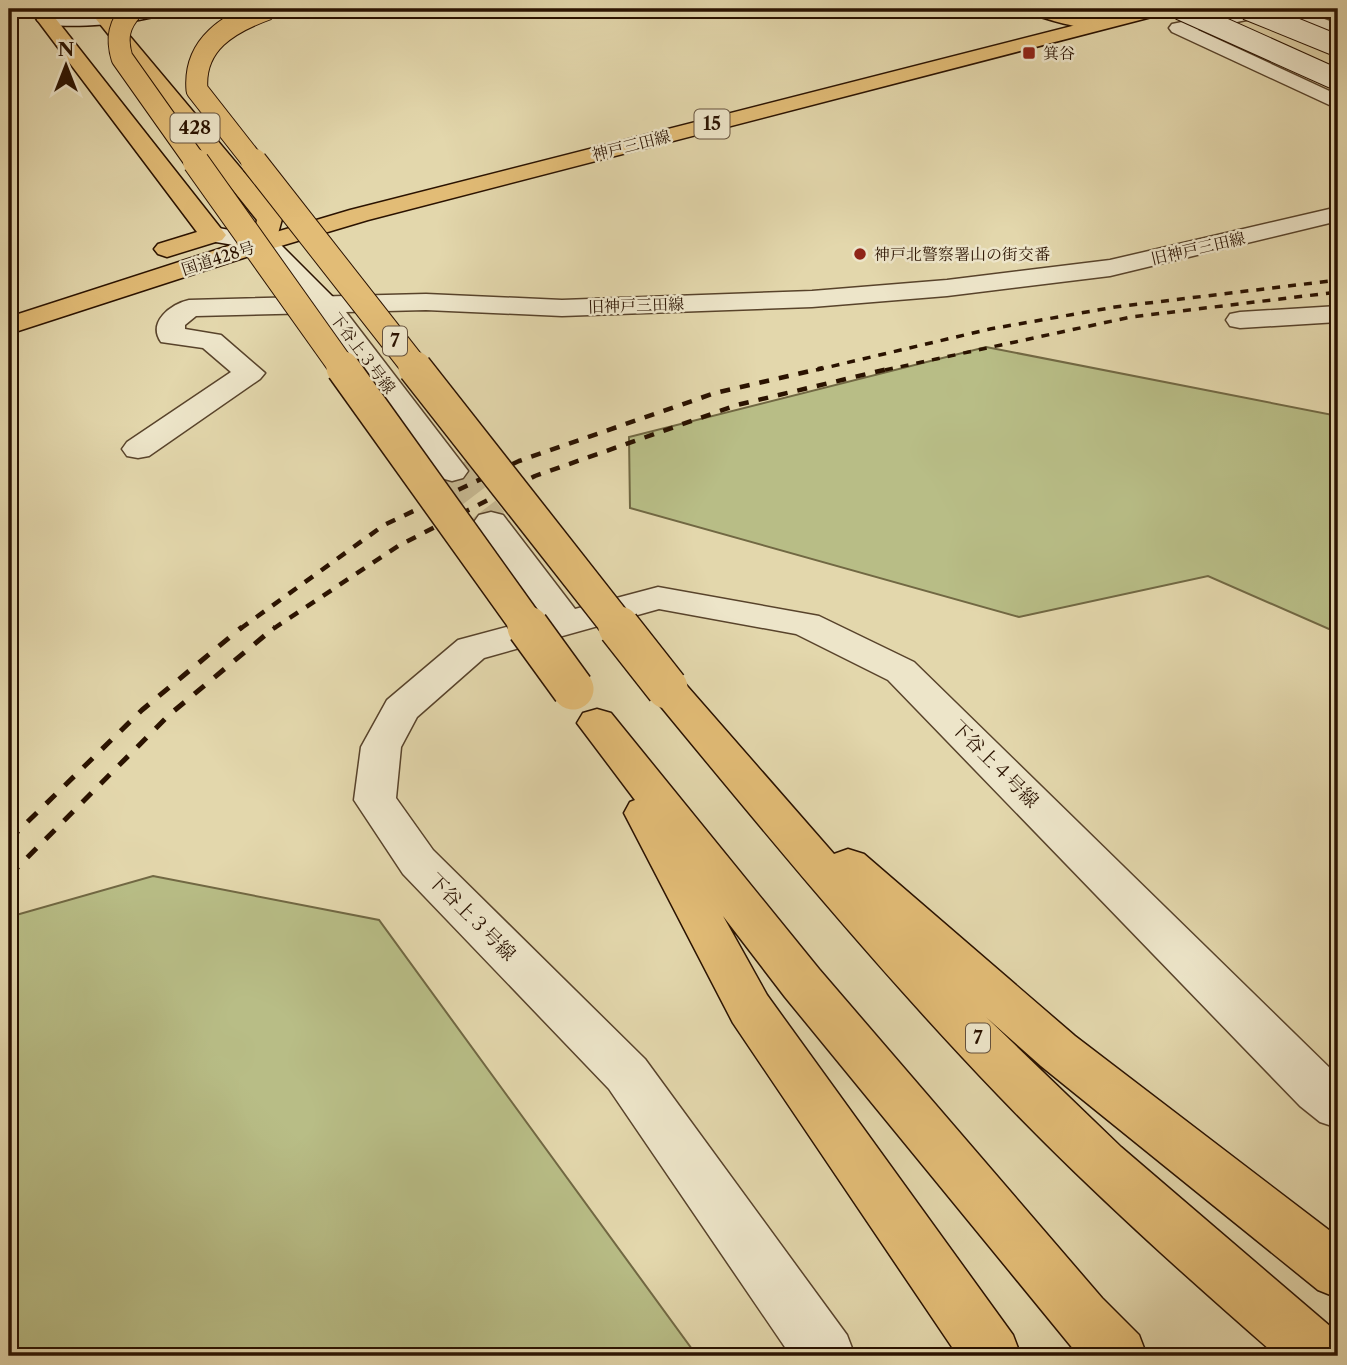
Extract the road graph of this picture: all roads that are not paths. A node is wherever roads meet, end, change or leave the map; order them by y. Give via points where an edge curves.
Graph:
1 (83, 9) edge
2 (133, 9) edge
3 (164, 9) edge
4 (268, 9) edge
5 (1036, 9) edge
6 (1247, 9) edge
7 (1272, 9) edge
8 (1281, 9) edge
9 (1153, 10) edge
10 (1097, 13) edge
11 (43, 14) edge
12 (101, 14) edge
13 (1060, 18) junction
14 (1179, 18) edge
15 (1338, 31) edge
16 (1338, 46) edge
17 (1338, 80) edge
18 (1338, 103) edge
19 (1326, 217) edge
20 (268, 231) junction
21 (213, 235) junction
22 (1338, 238) edge
23 (9, 300) edge
24 (326, 304) junction
25 (1338, 314) edge
26 (1240, 320) dead end
27 (9, 326) edge
28 (138, 449) dead end
29 (452, 471) tunnel mouth
30 (491, 523) tunnel mouth
31 (566, 623) junction
32 (667, 688) junction
33 (585, 706) junction
34 (1338, 1105) edge
35 (1338, 1272) edge
36 (826, 1356) edge
37 (992, 1356) edge
38 (1118, 1356) edge
39 (1321, 1356) edge

1 - 11 street
2 - 33 main road, bridge via 117,39 126,65
3 - 12 street
4 - 32 main road, 7, bridge via 238,22 205,47 194,76 197,90
5 - 13 main road
6 - 16 street, bridge
7 - 14 street
8 - 15 street
9 - 10 main road, 神戸三田線 / 15
9 - 14 street
10 - 13 main road, 神戸三田線 / 15
10 - 20 main road, 神戸三田線 / 15 via 346,219
11 - 12 street
11 - 21 main road, 国道428号 / 428
12 - 20 main road, 国道428号 / 428
13 - 20 main road, 神戸三田線 / 15
14 - 17 street, bridge
14 - 18 street
19 - 22 street
19 - 24 street, 旧神戸三田線 via 1110,268 947,288 812,299 562,307
20 - 21 street
20 - 24 street, 下谷上３号線
20 - 27 main road, 国道428号
21 - 23 main road, 国道428号
24 - 28 street, 旧神戸三田線 via 189,309 171,322 171,336 211,341 250,373
24 - 29 street, 下谷上３号線
25 - 26 street
30 - 31 street
31 - 34 street, 下谷上４号線 via 657,598 806,624 901,671
31 - 36 street, 下谷上３号線 via 471,649 401,709 381,747 374,800 418,862 627,1074
32 - 35 main road, 7 via 795,817 1058,1051
32 - 39 main road, 7 via 875,928 1070,1134
33 - 37 main road via 750,1009
33 - 38 main road via 802,983

